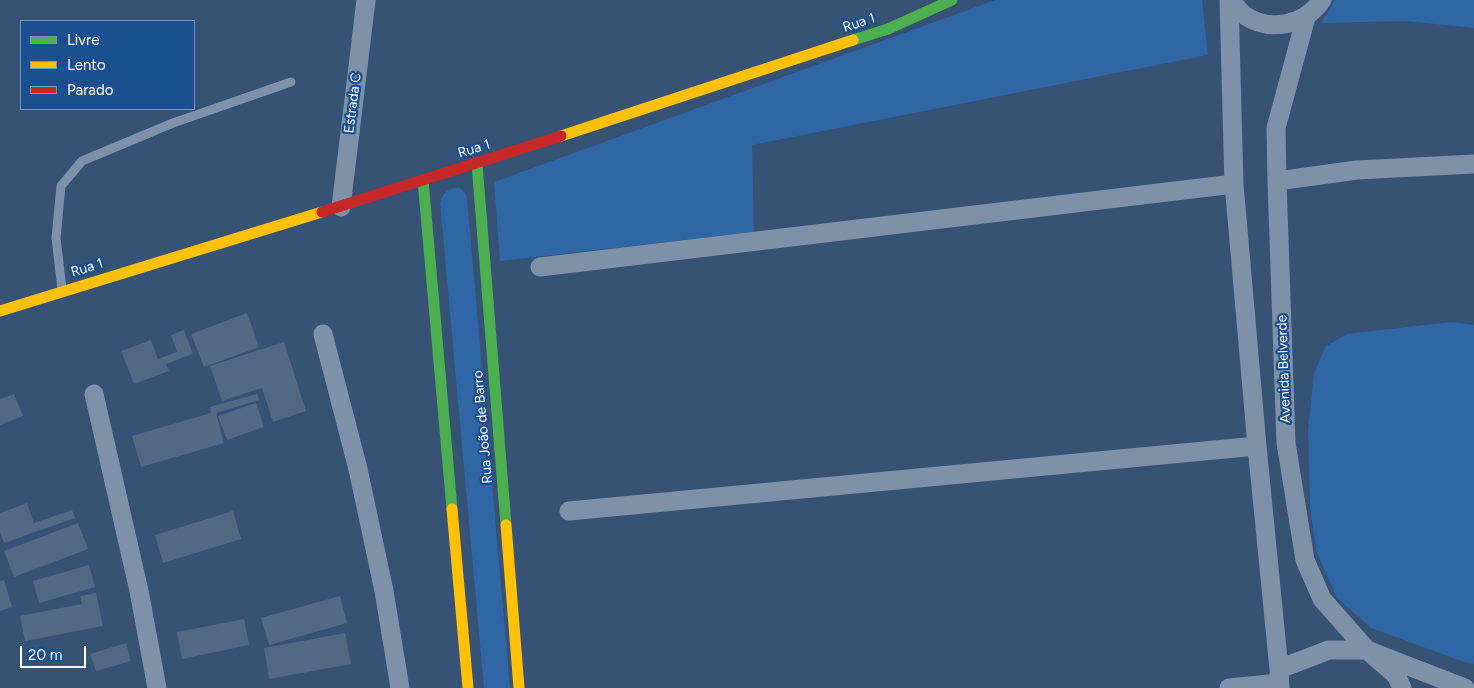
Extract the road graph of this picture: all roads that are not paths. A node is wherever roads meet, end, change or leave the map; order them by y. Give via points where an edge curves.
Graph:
1 (366, 0) edge
2 (952, 0) edge
3 (1230, 0) edge
4 (1322, 1) edge
5 (1306, 17) junction
6 (291, 82) dead end
7 (478, 164) junction
8 (1474, 164) edge
9 (423, 180) junction
10 (1277, 182) junction
11 (1234, 184) junction
12 (341, 207) junction
13 (540, 267) dead end
14 (62, 292) junction
15 (0, 311) edge
16 (323, 334) dead end
17 (94, 394) dead end
18 (1257, 446) junction
19 (569, 510) dead end
20 (1367, 650) junction
21 (1279, 680) edge
22 (157, 688) edge
23 (400, 688) edge
24 (468, 688) edge
25 (519, 688) edge
26 (1228, 688) edge
27 (1402, 688) edge
28 (1465, 688) edge

1 - 12 street, Estrada C
2 - 7 street, Rua 1 via 888,29
3 - 5 street via 1243,14 1263,24 1285,25
3 - 11 street
4 - 5 street
5 - 10 street, Avenida Belverde via 1276,128
6 - 14 lane via 173,123 82,161 62,186 56,238
7 - 9 street, Rua 1
7 - 25 street, Rua João de Barro
8 - 10 street via 1357,170
9 - 12 street, Rua 1
9 - 24 street
10 - 20 street, Avenida Belverde via 1286,443 1305,560 1322,599
11 - 13 street
11 - 18 street
12 - 14 street, Rua 1
14 - 15 street, Rua 1
16 - 23 street via 360,479 384,590
17 - 22 street via 139,591
18 - 19 street
18 - 21 street
20 - 21 street via 1329,650
20 - 27 street, Avenida Belverde via 1396,675
20 - 28 street
21 - 26 street

